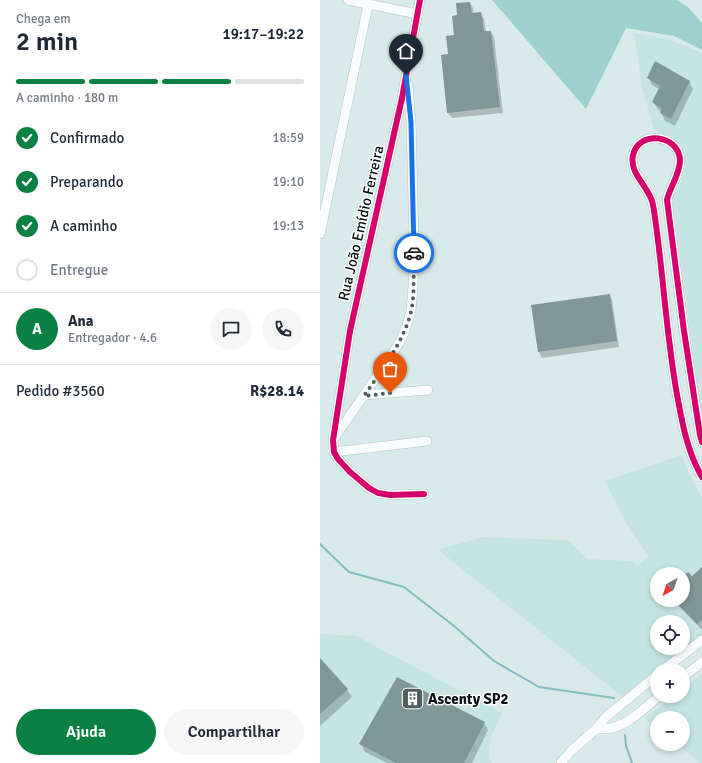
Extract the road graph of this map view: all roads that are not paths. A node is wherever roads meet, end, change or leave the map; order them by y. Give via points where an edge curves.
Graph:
1 (348, 0) edge
2 (420, 0) edge
3 (368, 5) junction
4 (418, 14) junction
5 (406, 75) junction
6 (320, 234) edge
7 (428, 390) dead end
8 (364, 396) junction
9 (333, 440) junction
10 (427, 441) dead end
11 (702, 442) edge
12 (334, 452) junction
13 (702, 478) edge
14 (424, 494) dead end
15 (702, 640) edge
16 (702, 662) edge
17 (672, 663) edge
18 (690, 671) edge
19 (650, 681) edge
20 (650, 703) edge
21 (620, 705) junction
22 (631, 718) junction
23 (596, 729) junction
24 (561, 763) edge

1 - 3 street
2 - 4 street, Rua João Emídio Ferreira
3 - 4 street
3 - 6 street
4 - 5 street, Rua João Emídio Ferreira
5 - 8 street via 411,122 413,207 411,311 400,340
5 - 9 street, Rua João Emídio Ferreira via 350,331
7 - 8 street
8 - 9 street
9 - 12 street, Rua João Emídio Ferreira
10 - 12 street
11 - 13 street via 667,200 680,170 680,158 674,145 652,137 645,139 634,152 633,168 652,202 673,374 690,452
12 - 14 street via 343,466 369,488 396,496
15 - 17 street
16 - 18 street
19 - 21 street
20 - 22 street
21 - 22 street
21 - 23 street
22 - 23 street via 612,728
23 - 24 street

